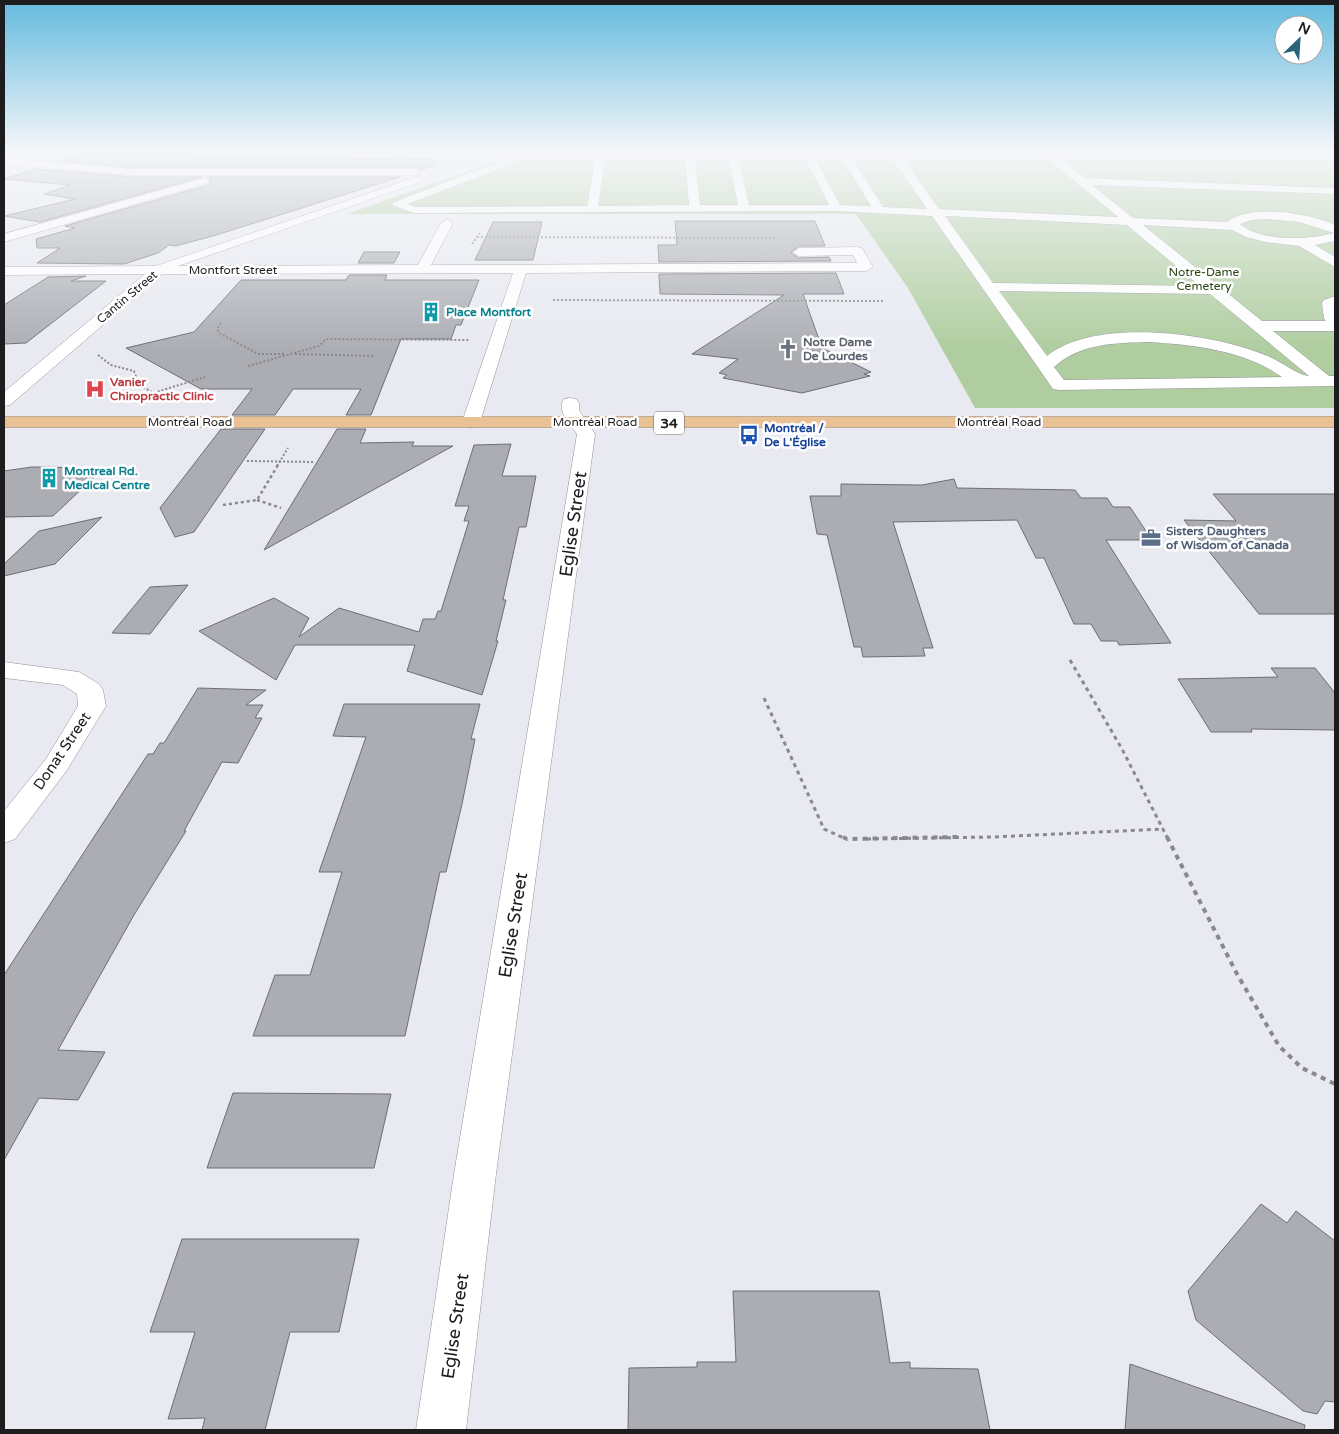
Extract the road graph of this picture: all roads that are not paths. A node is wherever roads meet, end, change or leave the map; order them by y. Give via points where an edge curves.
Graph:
1 (75, 218) edge
2 (305, 218) edge
3 (940, 218) edge
4 (1052, 218) edge
5 (1127, 218) edge
6 (1242, 218) edge
7 (1287, 218) edge
8 (1132, 222) junction
9 (446, 223) dead end
10 (1234, 226) junction
11 (1335, 230) edge
12 (1335, 237) edge
13 (4, 238) edge
14 (1300, 241) junction
15 (799, 252) dead end
16 (1335, 264) edge
17 (521, 269) junction
18 (159, 270) junction
19 (422, 270) junction
20 (4, 271) edge
21 (990, 287) junction
22 (1215, 290) junction
23 (1335, 300) edge
24 (1335, 321) edge
25 (1260, 326) junction
26 (1335, 326) edge
27 (1046, 366) junction
28 (1330, 381) edge
29 (1299, 382) junction
30 (11, 388) edge
31 (4, 401) edge
32 (574, 413) junction
33 (4, 422) edge
34 (471, 422) junction
35 (1335, 422) edge
36 (4, 670) edge
37 (4, 832) edge
38 (441, 1430) edge

1 - 13 street
2 - 18 street, Cantin Street
3 - 21 street
4 - 8 street
5 - 8 street
6 - 10 street via 1232,223
7 - 11 street via 1320,223
8 - 10 street
8 - 22 street
9 - 19 street
10 - 14 street via 1256,236
12 - 14 street
14 - 16 street
15 - 17 street, Montfort Street via 857,251 866,267
17 - 19 street, Montfort Street
17 - 34 street
18 - 19 street, Montfort Street
18 - 20 street, Montfort Street
18 - 30 street, Cantin Street
21 - 22 street
21 - 27 street
22 - 25 street
23 - 24 street via 1329,303 1331,318
25 - 26 street
25 - 28 street
27 - 29 street via 1059,385
27 - 29 street via 1055,356 1074,346 1101,340 1135,337 1174,339 1250,354 1280,367
28 - 29 street
30 - 31 street, Cantin Street
32 - 34 main road, Montréal Road / 34
32 - 35 main road, Montréal Road / 34
32 - 38 street, Eglise Street via 586,434 475,1174
33 - 34 main road, Montréal Road / 34
36 - 37 street, Donat Street via 70,678 90,690 92,706 57,764

